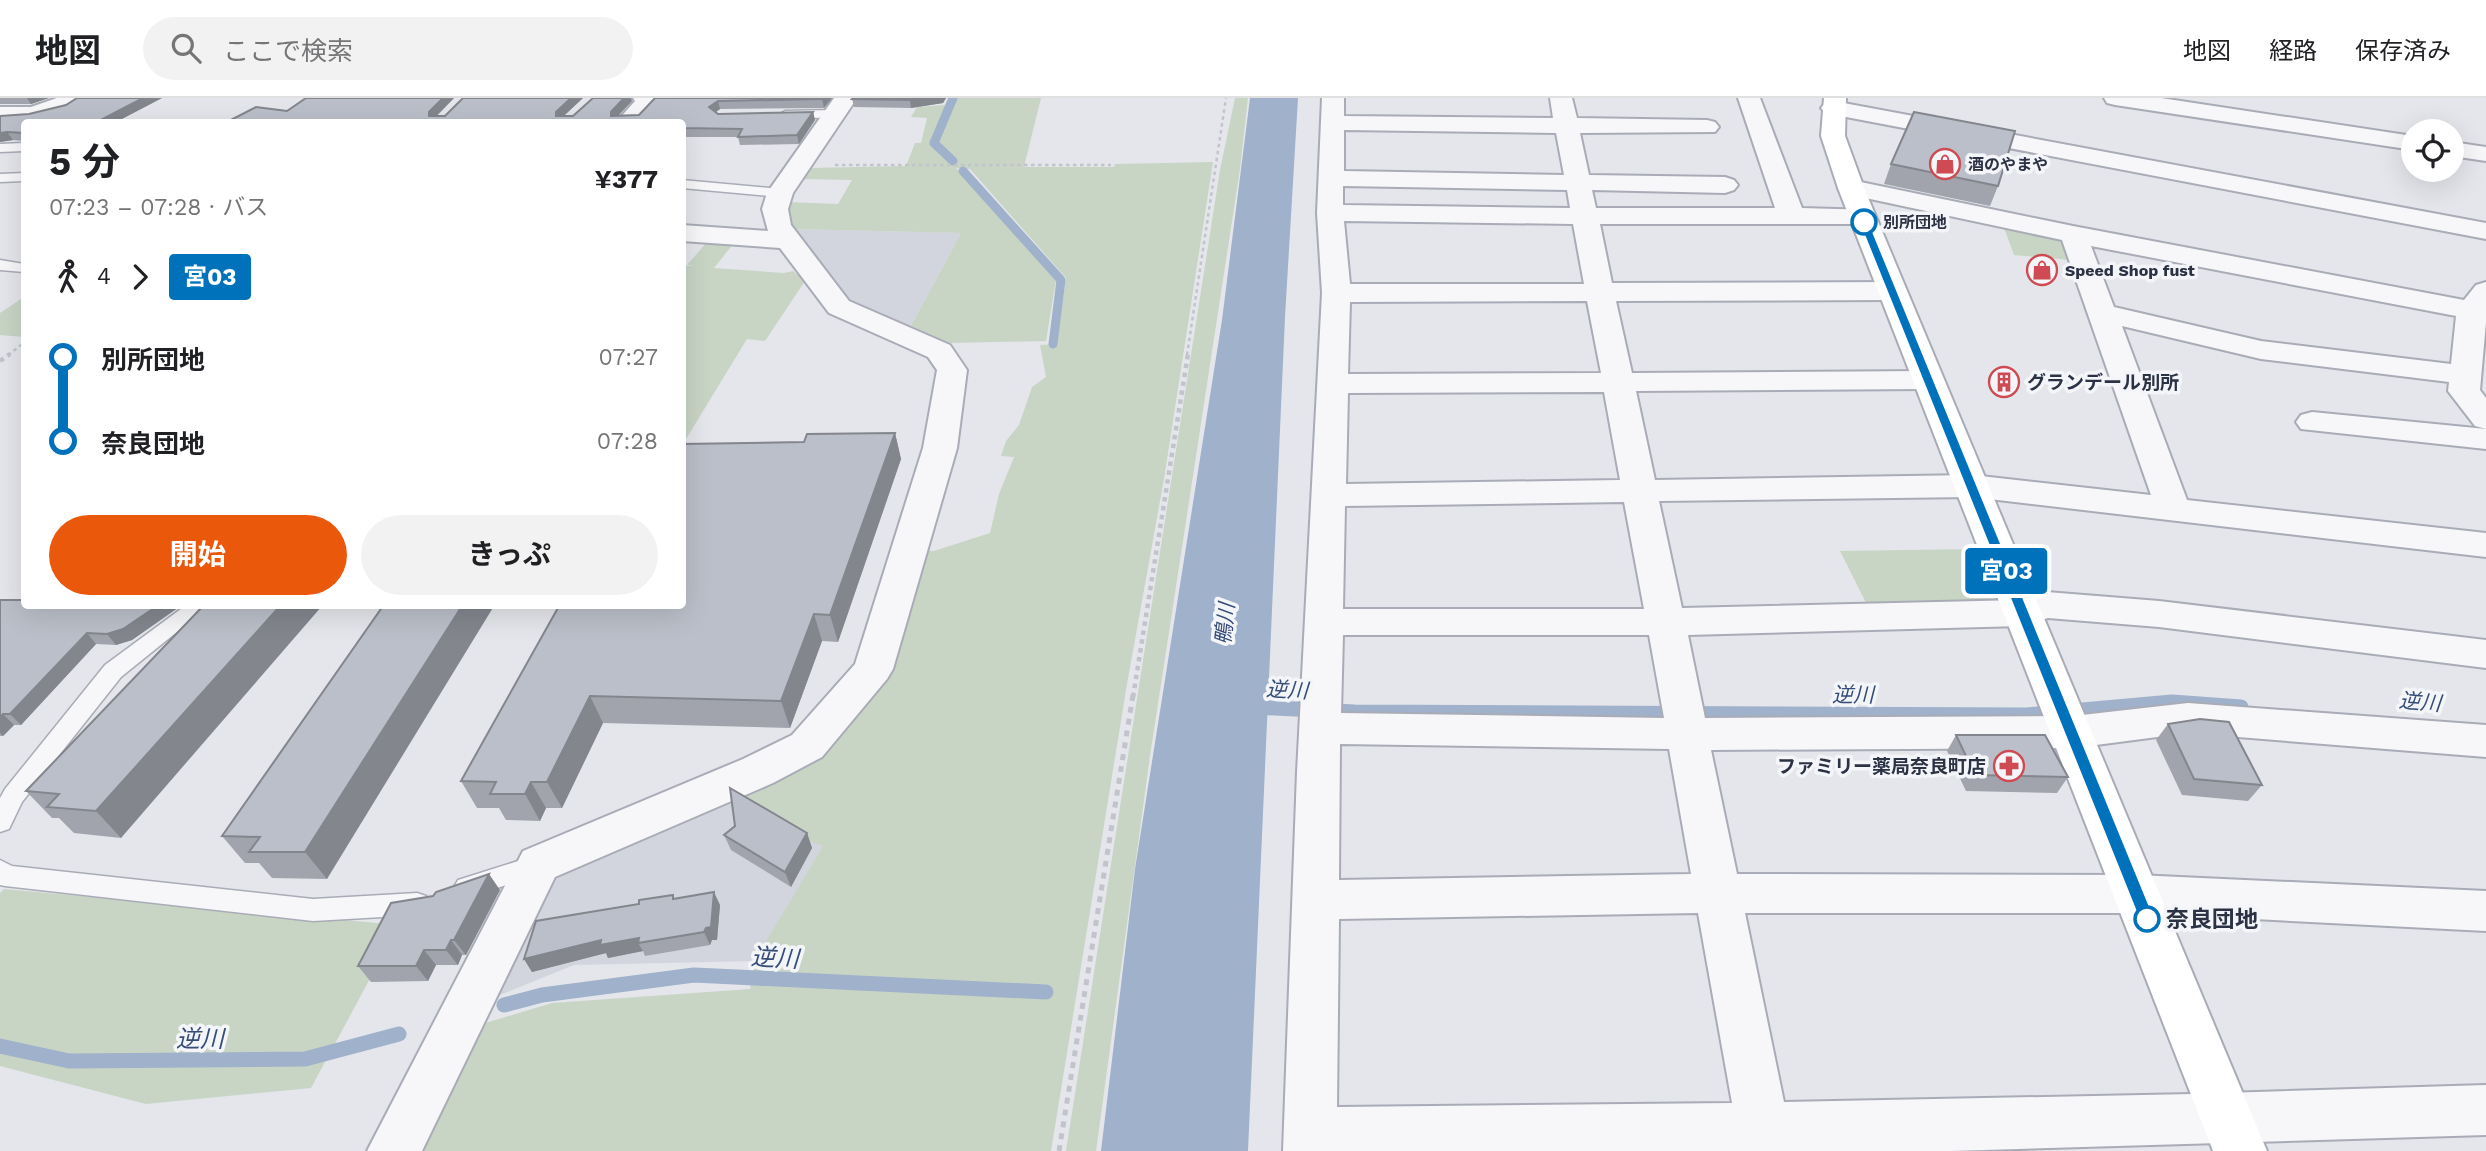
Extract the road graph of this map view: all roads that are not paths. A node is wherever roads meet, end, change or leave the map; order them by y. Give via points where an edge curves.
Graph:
1 (75, 98) edge
2 (645, 98) edge
3 (1749, 98) edge
4 (2115, 98) edge
5 (1834, 103) edge
6 (840, 106) edge
7 (1332, 110) edge
8 (1565, 111) edge
9 (0, 114) edge
10 (771, 115) edge
11 (630, 119) edge
12 (1707, 127) dead end
13 (2401, 141) edge
14 (21, 147) edge
15 (0, 148) edge
16 (2464, 151) edge
17 (2486, 154) edge
18 (21, 177) edge
19 (0, 178) edge
20 (1331, 178) junction
21 (1579, 181) junction
22 (686, 184) edge
23 (1725, 184) dead end
24 (780, 192) junction
25 (1856, 202) junction
26 (1330, 213) junction
27 (1791, 215) junction
28 (1586, 216) junction
29 (2486, 231) edge
30 (686, 233) edge
31 (2073, 234) junction
32 (787, 240) junction
33 (0, 265) edge
34 (21, 268) edge
35 (1892, 290) junction
36 (1601, 291) junction
37 (1336, 293) junction
38 (2481, 305) edge
39 (2102, 313) junction
40 (2465, 375) junction
41 (1928, 380) junction
42 (1619, 381) junction
43 (1333, 384) junction
44 (2486, 419) edge
45 (2312, 422) dead end
46 (2486, 439) edge
47 (1972, 486) junction
48 (1640, 489) junction
49 (1329, 495) junction
50 (2173, 508) junction
51 (2486, 545) edge
52 (195, 609) edge
53 (2022, 613) junction
54 (1324, 622) junction
55 (1666, 622) junction
56 (2486, 654) edge
57 (1320, 715) junction
58 (2066, 715) junction
59 (1685, 718) junction
60 (2486, 741) edge
61 (0, 822) edge
62 (538, 864) junction
63 (2, 875) edge
64 (1718, 893) junction
65 (2137, 894) junction
66 (1315, 900) junction
67 (2486, 911) edge
68 (2486, 1110) edge
69 (2233, 1136) edge
70 (1765, 1140) edge
71 (1310, 1142) edge
72 (394, 1151) edge

1 - 9 street via 30,116
2 - 11 street via 651,98
3 - 27 street
4 - 13 street
5 - 25 street via 1833,136
5 - 29 street via 1948,119
6 - 10 lane
6 - 24 street
7 - 8 street
7 - 20 street
8 - 12 street
8 - 21 street
14 - 15 lane
16 - 17 street
18 - 19 lane
20 - 21 street
20 - 26 street
21 - 23 street
21 - 28 street
22 - 24 lane
24 - 32 street via 775,209
25 - 27 street
25 - 31 street
25 - 35 street
26 - 28 street
26 - 37 street
27 - 28 street
28 - 36 street
30 - 32 street
31 - 38 street
31 - 39 street
32 - 62 street via 839,307 939,351 952,370 940,448 873,669 807,746
33 - 34 lane
35 - 36 street
35 - 41 street
36 - 37 street
36 - 42 street
37 - 43 street
38 - 40 street
39 - 40 street via 2262,350
39 - 50 street
40 - 44 street via 2464,391
41 - 42 street
41 - 47 street
42 - 43 street
42 - 48 street
43 - 49 street
45 - 46 street
47 - 48 street
47 - 50 street
47 - 53 street
48 - 49 street
48 - 55 street
49 - 54 street
50 - 51 street
52 - 61 lane via 113,671 13,796
53 - 55 street
53 - 56 street via 2047,605 2134,612
53 - 58 street
54 - 55 street
54 - 57 street
55 - 59 street
57 - 59 street
57 - 66 street
58 - 59 street
58 - 60 street via 2188,718
58 - 65 street
59 - 64 street
62 - 63 lane via 415,904 313,910
62 - 72 street
64 - 65 street
64 - 66 street
64 - 70 street
65 - 67 street
65 - 69 street
66 - 71 street
68 - 69 street
69 - 70 street
70 - 71 street

